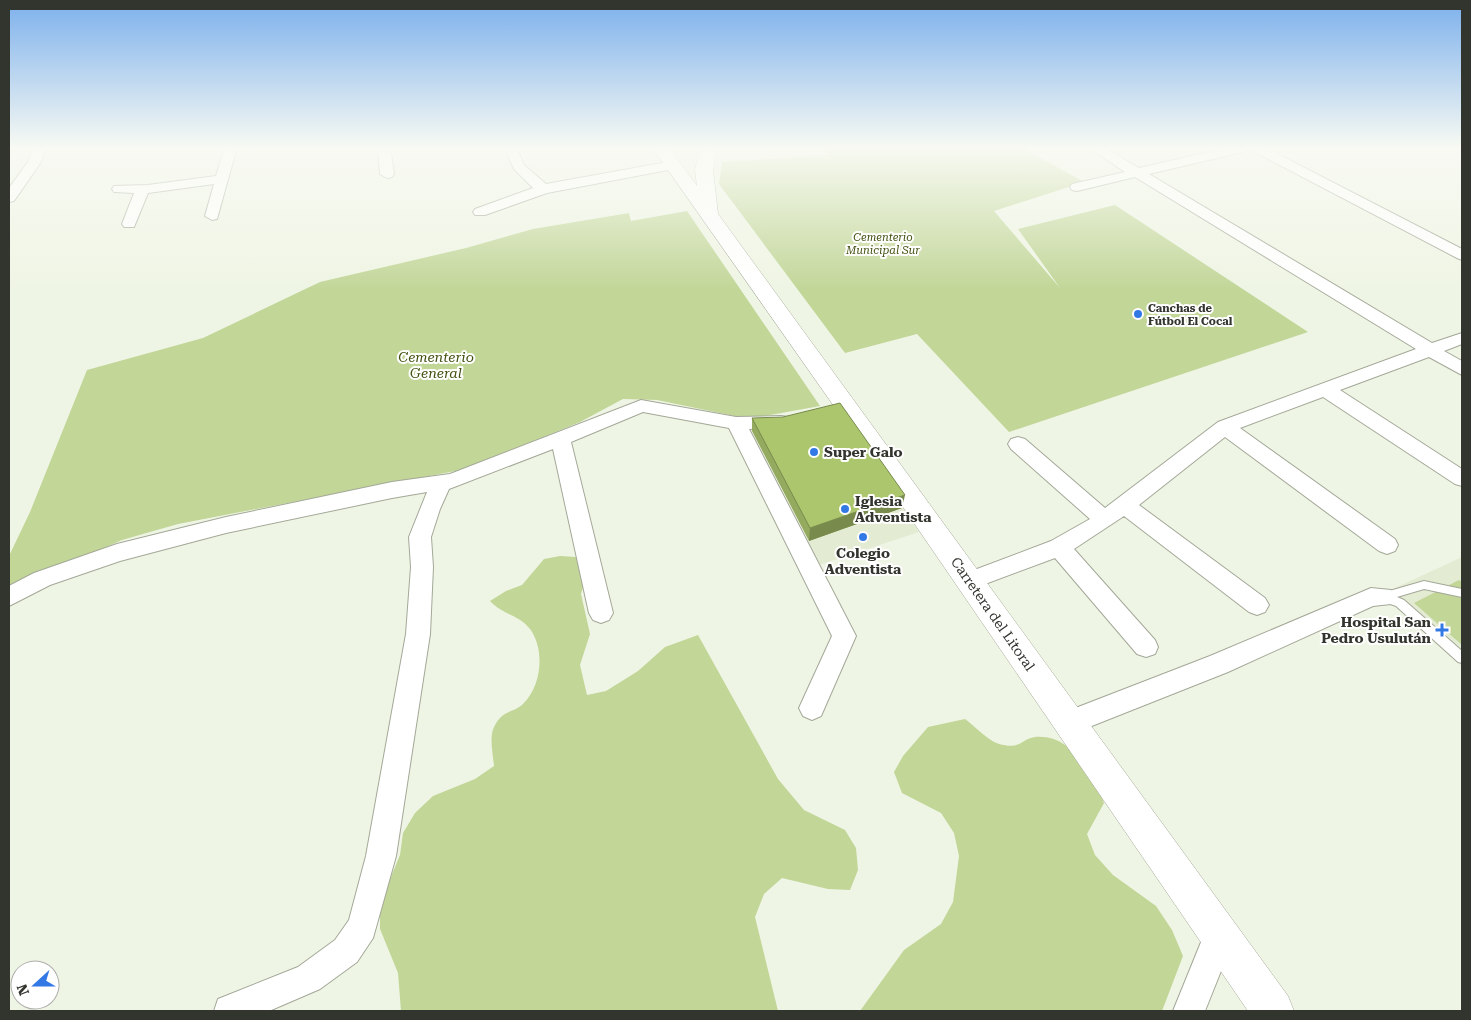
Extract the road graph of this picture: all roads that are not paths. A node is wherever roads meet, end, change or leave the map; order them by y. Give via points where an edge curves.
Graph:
1 (141, 195) edge
2 (218, 195) edge
3 (528, 195) edge
4 (694, 195) edge
5 (708, 195) edge
6 (1172, 195) edge
7 (1346, 195) edge
8 (480, 212) dead end
9 (212, 216) dead end
10 (711, 217) junction
11 (129, 224) dead end
12 (1462, 255) edge
13 (1462, 338) edge
14 (1432, 351) junction
15 (1462, 369) edge
16 (1326, 390) junction
17 (800, 417) edge
18 (736, 423) junction
19 (1225, 427) junction
20 (560, 438) junction
21 (1018, 444) dead end
22 (1462, 479) edge
23 (442, 483) junction
24 (1124, 505) junction
25 (1105, 520) junction
26 (1387, 545) dead end
27 (1059, 547) junction
28 (969, 581) junction
29 (1462, 593) edge
30 (9, 597) edge
31 (1383, 597) junction
32 (1257, 605) dead end
33 (601, 613) dead end
34 (1146, 647) dead end
35 (1462, 658) edge
36 (812, 708) dead end
37 (1070, 723) junction
38 (1220, 936) junction
39 (230, 1011) edge
40 (1189, 1011) edge
41 (1273, 1011) edge

1 - 11 street
2 - 9 street
3 - 8 street
4 - 10 main road, Carretera del Litoral
5 - 10 main road
6 - 14 street
7 - 12 street
10 - 28 main road, Carretera del Litoral via 838,408
13 - 14 street
14 - 15 street
14 - 16 street
16 - 19 street
16 - 22 street
17 - 18 street via 782,422
18 - 20 street via 641,406
18 - 36 street via 844,636
19 - 24 street
19 - 26 street
20 - 23 street
20 - 33 street
21 - 25 street
23 - 30 street via 392,490 226,525 117,553 42,580
23 - 39 street via 420,537 422,567 416,643 381,856 362,927 346,951 308,978
24 - 25 street
24 - 32 street
25 - 27 street
27 - 28 street
27 - 34 street
28 - 37 main road, Carretera del Litoral
29 - 31 lane via 1424,585
31 - 35 lane via 1400,603
31 - 37 street via 1371,597 1218,664
37 - 38 main road, Carretera del Litoral
38 - 40 street
38 - 41 main road, Carretera del Litoral

